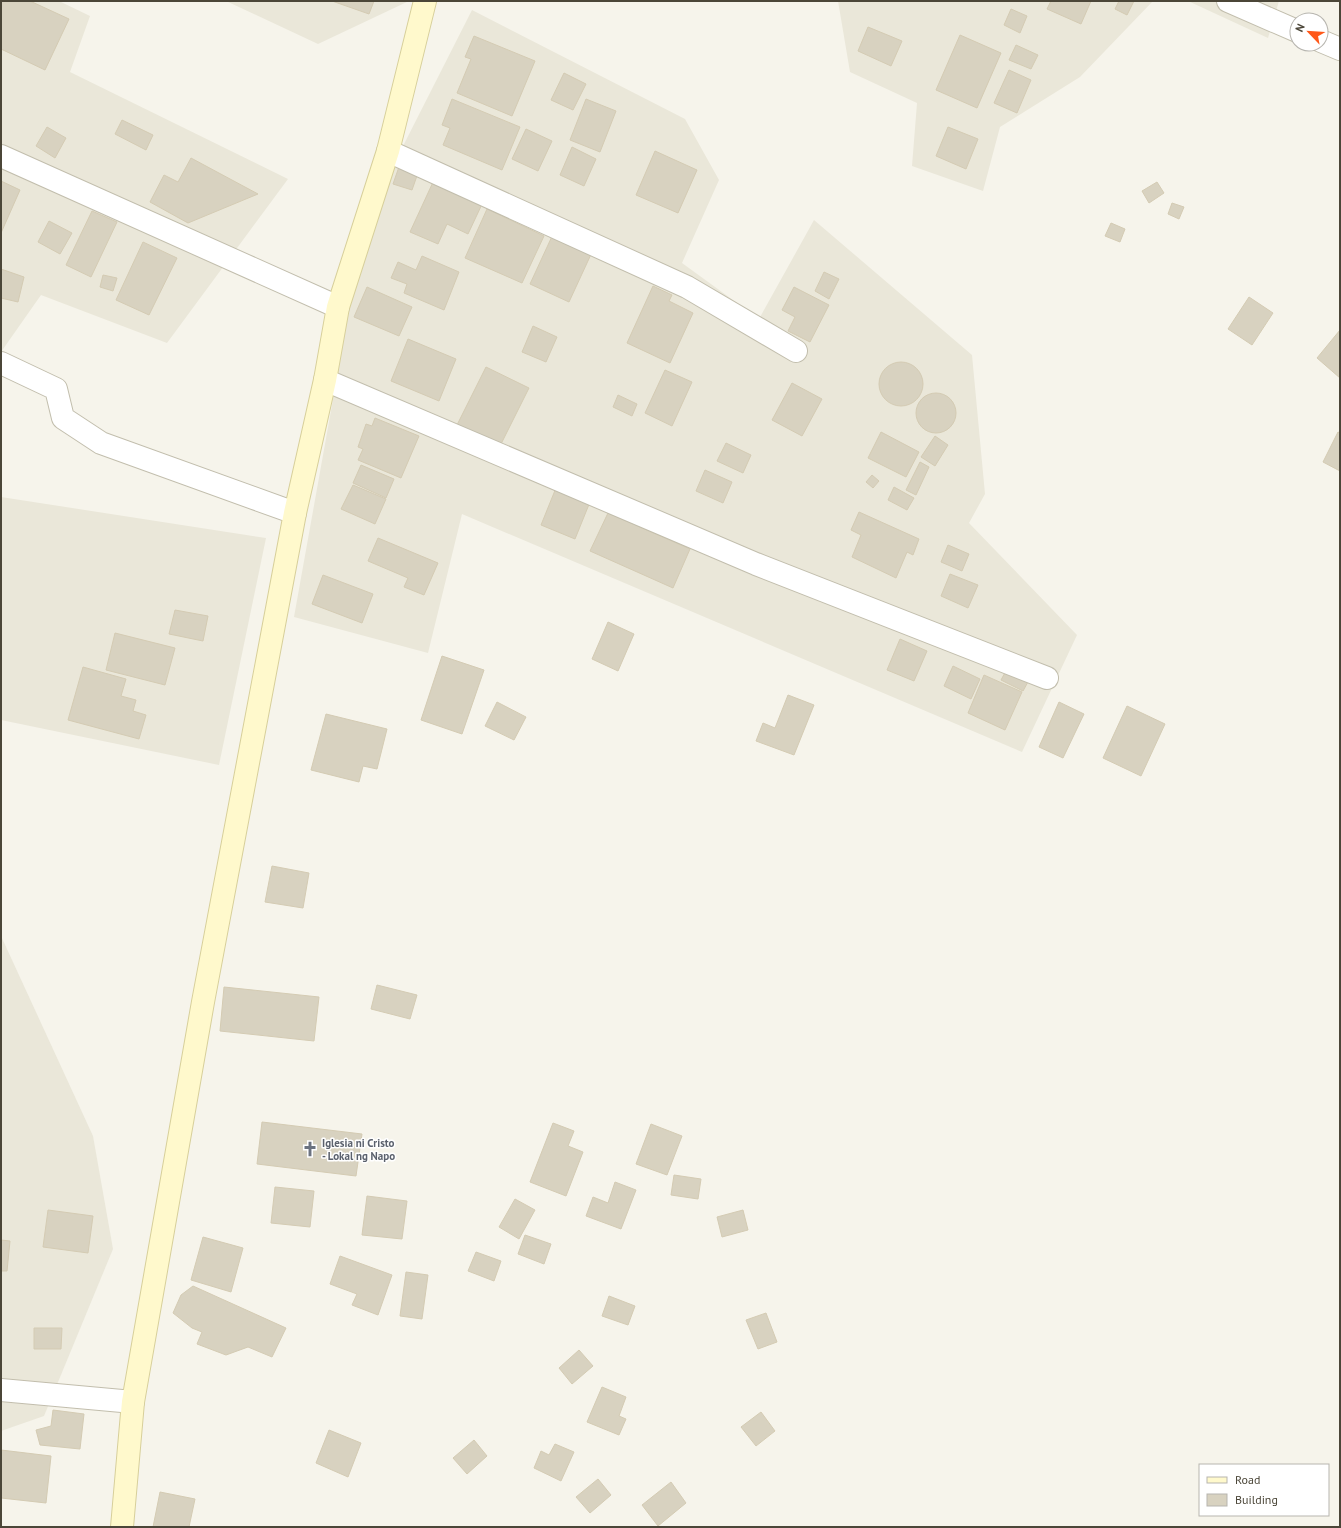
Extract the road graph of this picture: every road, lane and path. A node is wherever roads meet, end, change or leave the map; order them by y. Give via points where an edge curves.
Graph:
1 (425, 1) edge
2 (1228, 1) edge
3 (1289, 28) edge
4 (1329, 44) edge
5 (1340, 49) edge
6 (388, 151) junction
7 (1, 156) edge
8 (338, 307) junction
9 (796, 351) dead end
10 (1, 363) edge
11 (324, 380) junction
12 (295, 513) junction
13 (1047, 678) dead end
14 (1, 1390) edge
15 (133, 1402) junction
16 (122, 1527) edge

1 - 6 main road
2 - 3 street
4 - 5 street
6 - 8 main road
6 - 9 street via 687,287
7 - 8 street
8 - 11 main road
10 - 12 street via 56,389 62,418 101,443
11 - 12 main road
11 - 13 street via 756,564
12 - 15 main road via 202,1002
14 - 15 street
15 - 16 main road

